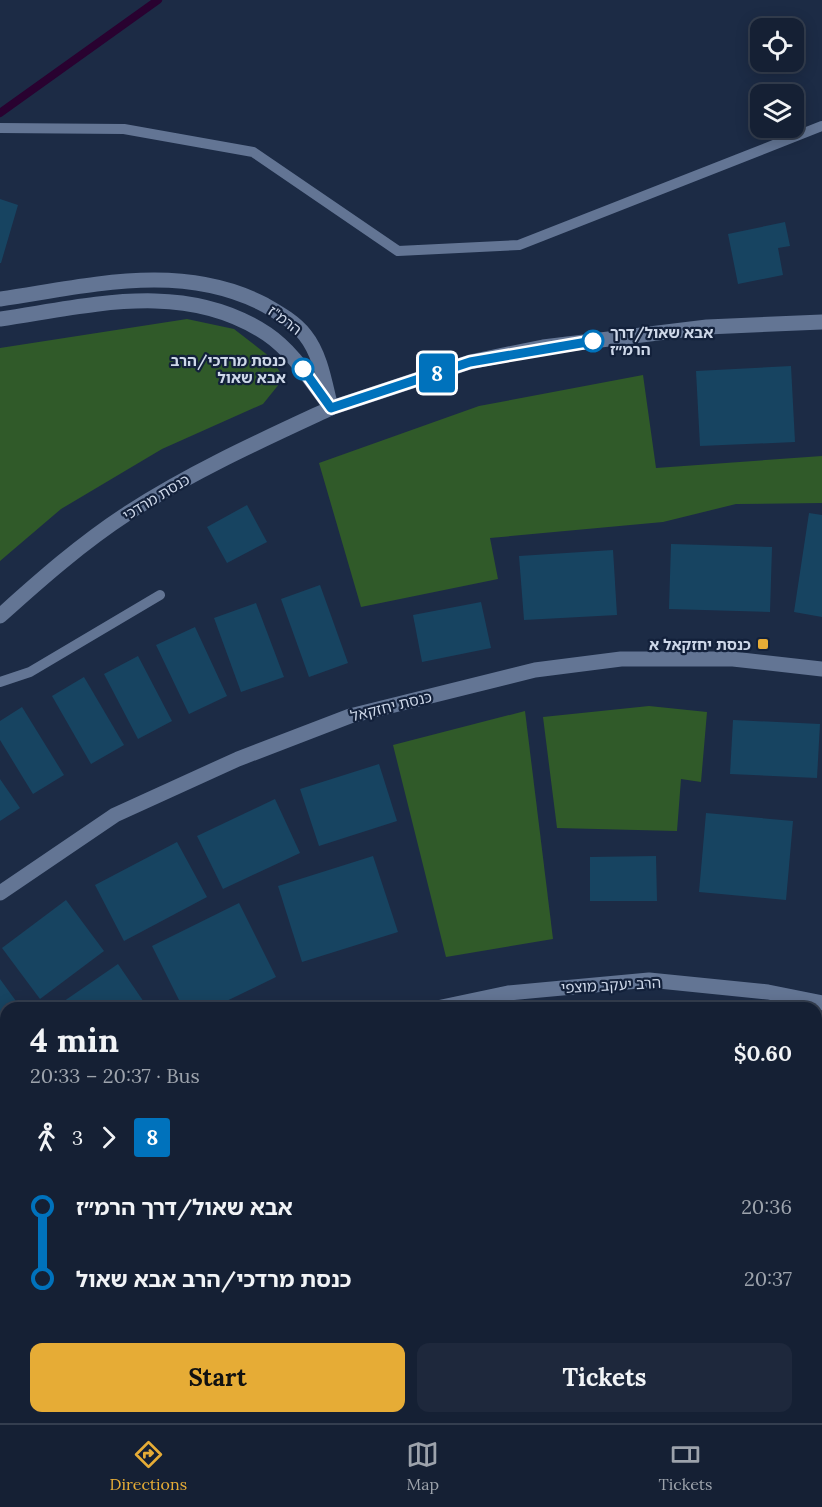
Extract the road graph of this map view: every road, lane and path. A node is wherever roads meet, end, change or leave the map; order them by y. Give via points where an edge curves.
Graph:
1 (822, 126) edge
2 (0, 128) edge
3 (0, 299) edge
4 (0, 319) edge
5 (822, 322) edge
6 (331, 408) junction
7 (160, 595) dead end
8 (0, 616) edge
9 (822, 669) edge
10 (0, 682) edge
11 (0, 892) edge
12 (465, 1002) edge
13 (817, 1002) edge

1 - 2 lane via 519,244 398,251 253,152 124,129
3 - 6 street, הרמ"ז via 138,279 179,279 233,292 275,310 305,335 315,352
4 - 6 street, הרמ"ז via 130,300 199,305 268,334 299,365
5 - 6 street, כנסת מרדכי via 706,327 543,347 470,362
6 - 8 street, כנסת מרדכי via 214,463 127,514
7 - 10 lane via 30,672
9 - 11 street, כנסת יחזקאל via 733,659 621,659 535,670 350,716 238,759 115,815
12 - 13 street, הרב יעקב מוצפי via 508,993 650,980 768,992

